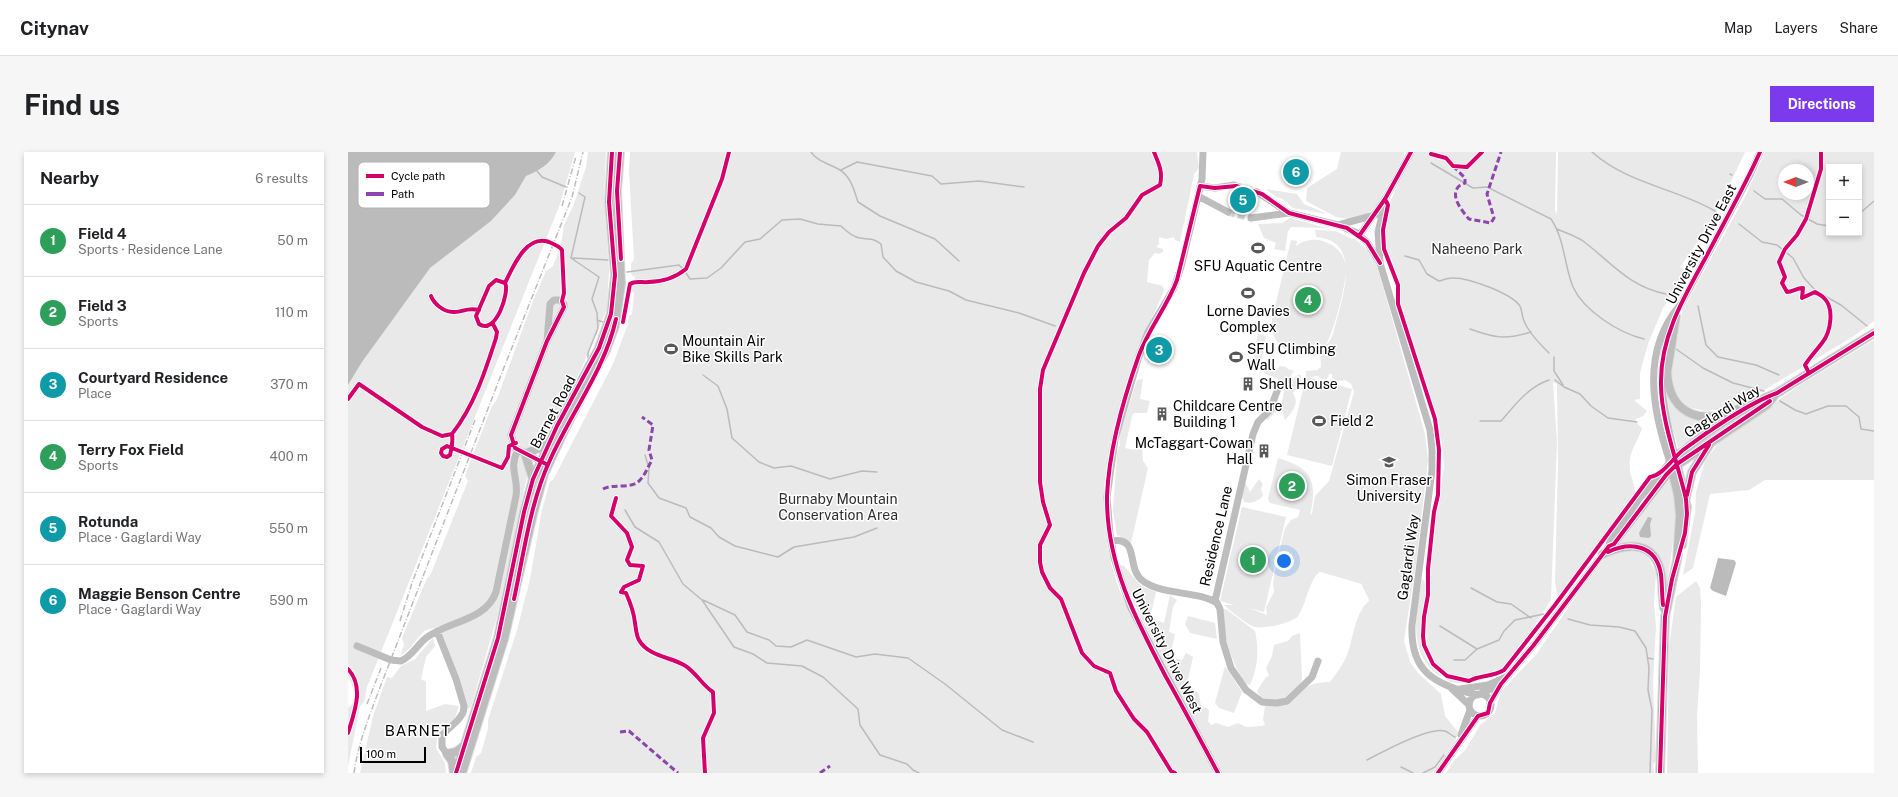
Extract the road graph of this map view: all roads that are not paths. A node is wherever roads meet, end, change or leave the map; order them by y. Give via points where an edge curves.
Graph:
1 (612, 152) edge
2 (620, 152) edge
3 (1203, 152) edge
4 (1411, 152) edge
5 (1760, 152) edge
6 (1234, 185) tunnel mouth
7 (1199, 191) junction
8 (1258, 192) tunnel mouth
9 (1385, 199) junction
10 (1228, 212) tunnel mouth
11 (1289, 213) junction
12 (1375, 215) junction
13 (1251, 218) tunnel mouth
14 (1338, 225) junction
15 (1359, 236) junction
16 (1380, 263) junction
17 (1680, 305) junction
18 (1676, 316) junction
19 (1874, 334) edge
20 (547, 341) junction
21 (1279, 386) dead end
22 (1777, 393) junction
23 (1761, 400) junction
24 (1715, 438) junction
25 (548, 444) junction
26 (521, 452) junction
27 (544, 463) junction
28 (1674, 463) junction
29 (534, 479) junction
30 (1686, 499) junction
31 (1111, 541) junction
32 (1603, 554) junction
33 (1677, 560) junction
34 (1214, 601) junction
35 (1665, 617) junction
36 (437, 631) junction
37 (356, 646) dead end
38 (1318, 661) dead end
39 (1508, 676) junction
40 (1501, 684) junction
41 (1452, 689) junction
42 (1478, 695) junction
43 (1490, 703) junction
44 (1469, 708) junction
45 (1478, 716) junction
46 (1458, 744) junction
47 (464, 746) junction
48 (447, 754) junction
49 (455, 773) edge
50 (462, 773) edge
51 (1218, 773) edge
52 (1438, 773) edge
53 (1660, 773) edge

1 - 25 main road, Barnet Road via 609,202 615,275 611,314 599,348
2 - 27 main road, Barnet Road via 618,196 621,284 617,315 606,350
3 - 7 street
4 - 9 street
5 - 17 street, University Drive East
6 - 7 street
7 - 10 street
7 - 31 street, University Drive West via 1177,280 1148,332 1115,439 1107,497
8 - 11 street, Gaglardi Way
9 - 12 street
9 - 16 street via 1378,232
11 - 13 street, Gaglardi Way
11 - 14 street, Gaglardi Way
12 - 14 street
12 - 15 street
14 - 15 street, Gaglardi Way
15 - 16 street, Gaglardi Way via 1371,247
16 - 41 street, Gaglardi Way via 1426,418 1432,450 1431,477 1412,625 1413,648 1426,672
17 - 18 street, University Drive East
17 - 28 street, University Drive East via 1657,347 1653,371 1655,408
18 - 23 main road via 1667,372 1669,390 1678,406 1692,415 1708,417 1736,410 1754,400
18 - 28 street, University Drive East via 1662,358 1661,384
19 - 22 main road, Gaglardi Way
20 - 20 street via 564,307 560,300 554,300 550,304
20 - 26 street via 512,430 512,441
21 - 34 street, Residence Lane via 1270,410 1258,422 1253,434
22 - 23 main road, Gaglardi Way
22 - 24 main road, Gaglardi Way via 1766,405
23 - 28 main road, Gaglardi Way via 1714,429
24 - 28 main road, Gaglardi Way
24 - 30 main road via 1696,464
25 - 26 main road
25 - 27 main road, Barnet Road
26 - 27 street
26 - 29 main road
26 - 36 street, Barnet Road via 513,464 517,493 494,596 481,612
27 - 29 main road, Barnet Road
27 - 50 main road, Barnet Road via 504,639
28 - 30 main road
28 - 32 street, Gaglardi Way via 1614,544
28 - 33 main road via 1680,515
29 - 47 main road, Barnet Road via 524,512 498,638
30 - 33 main road via 1685,533
31 - 34 street via 1122,541 1128,545 1134,569 1145,583
31 - 51 street, University Drive West via 1123,586 1138,625
32 - 35 main road via 1615,548 1631,545 1645,549 1651,554 1661,574
32 - 39 street, Gaglardi Way
33 - 35 main road
34 - 38 street, Residence Lane via 1219,606 1223,642 1231,668 1246,690 1262,702 1267,704 1287,700 1312,677
35 - 53 main road
36 - 37 street, Barnet Road via 425,638 402,661 391,660
36 - 48 street via 464,702 461,715 442,735 442,747
39 - 40 street, Gaglardi Way
39 - 41 street via 1488,685
40 - 42 street, Gaglardi Way
40 - 43 street, Gaglardi Way
41 - 42 street, Gaglardi Way
41 - 44 street, Gaglardi Way
42 - 43 street via 1487,697
42 - 44 street via 1471,699
43 - 45 street via 1488,713
44 - 45 street
44 - 46 street
45 - 46 street
46 - 52 street
47 - 48 main road via 456,752
47 - 49 main road, Barnet Road
48 - 49 main road

